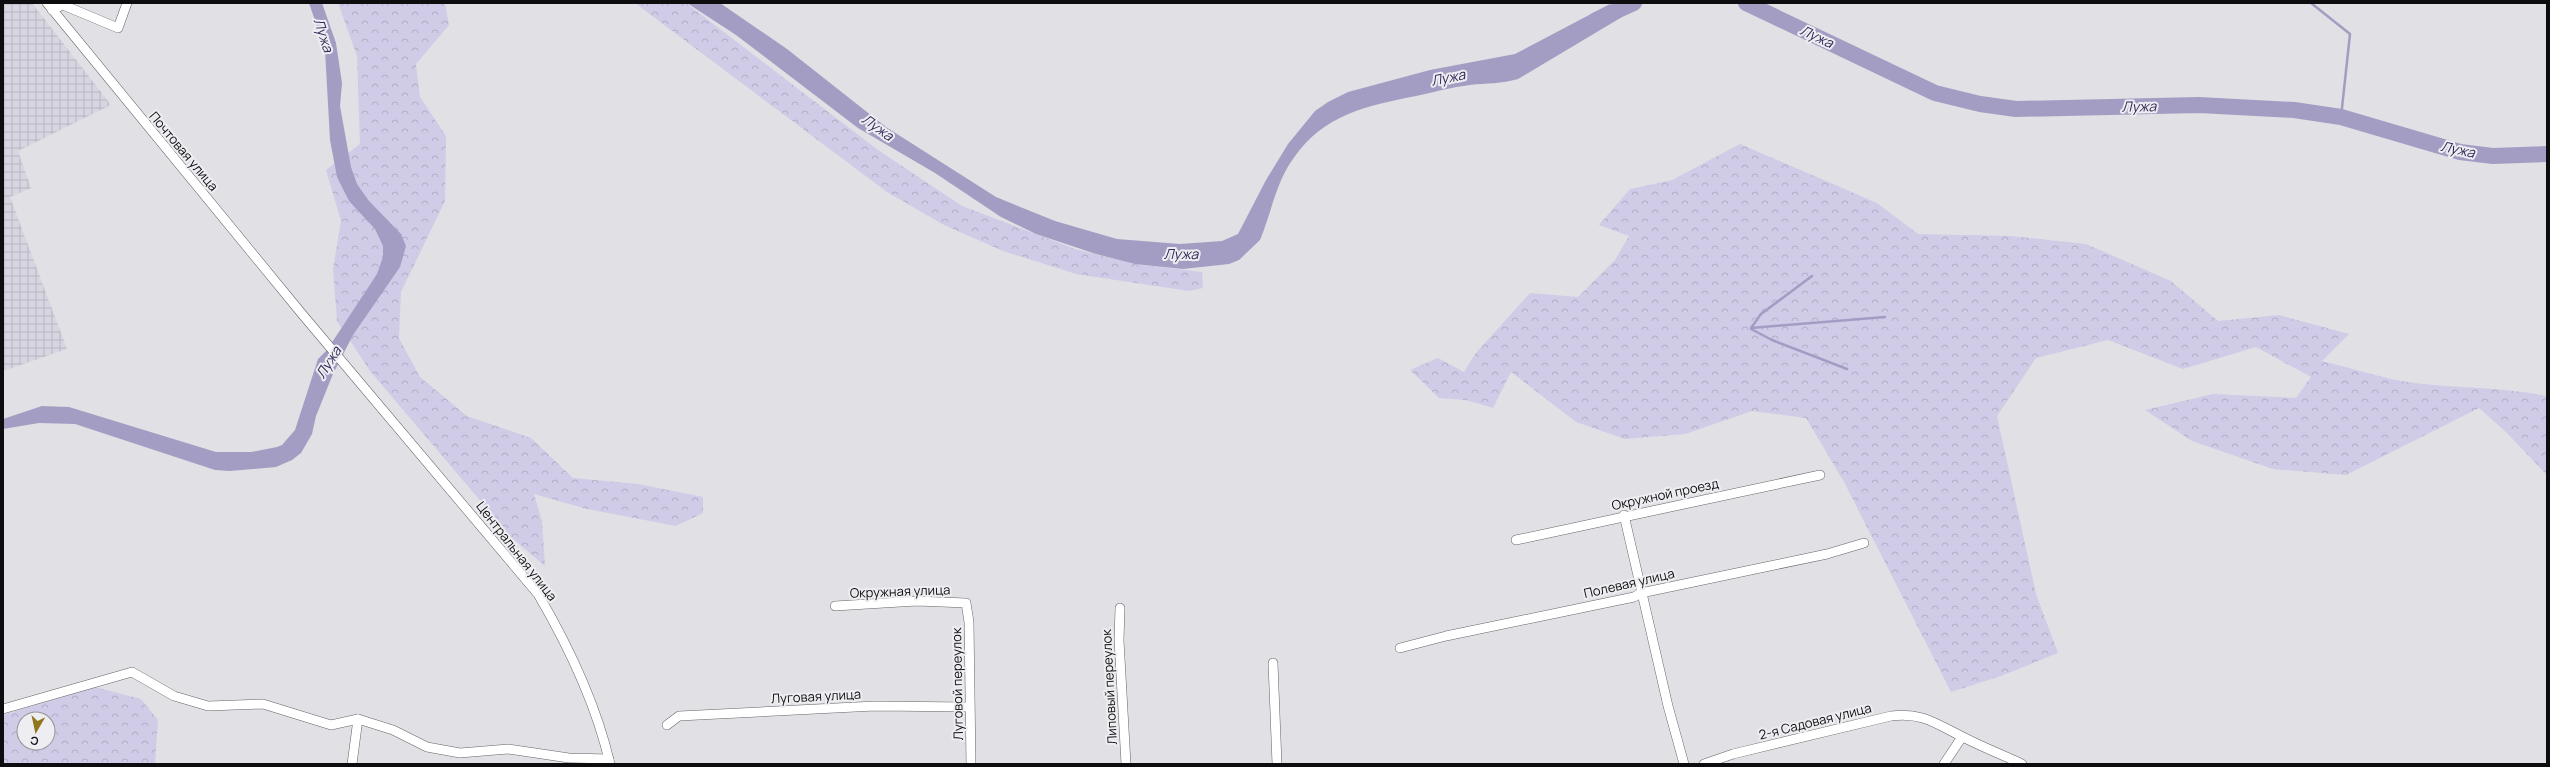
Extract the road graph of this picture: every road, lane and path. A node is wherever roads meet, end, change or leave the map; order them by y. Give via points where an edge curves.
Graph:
1 (127, 3) edge
2 (49, 6) edge
3 (374, 399) joint
4 (1820, 475) dead end
5 (1624, 516) junction
6 (1516, 540) dead end
7 (1864, 544) dead end
8 (1641, 593) junction
9 (966, 603) joint
10 (835, 606) dead end
11 (1120, 608) dead end
12 (1400, 648) dead end
13 (1273, 663) dead end
14 (969, 707) junction
15 (3, 709) edge
16 (358, 719) junction
17 (667, 725) dead end
18 (1962, 737) junction
19 (609, 761) edge
20 (352, 764) edge
21 (971, 764) edge
22 (1126, 764) edge
23 (1277, 764) edge
24 (1684, 764) edge
25 (1704, 764) edge
26 (1944, 764) edge
27 (2022, 764) edge

1 - 2 street via 118,28 63,5
2 - 3 street, Почтовая улица
3 - 19 street, Центральная улица via 538,594 575,662
4 - 5 street, Окружной проезд
5 - 6 street, Окружной проезд
5 - 8 street
7 - 8 street, Полевая улица
8 - 12 street, Полевая улица via 1634,597
8 - 24 street
9 - 10 street, Окружная улица via 917,601
9 - 14 street, Луговой переулок via 969,622
11 - 22 street, Липовый переулок via 1119,640
13 - 23 street
14 - 17 street, Луговая улица via 875,706 679,716
14 - 21 street, Луговой переулок
15 - 16 street via 132,672 174,696 208,706 264,704 331,725
16 - 19 street via 393,730 427,747 460,753 508,749
16 - 20 street
18 - 25 street, 2-я Садовая улица via 1933,720 1908,714 1733,754
18 - 26 street
18 - 27 street, 2-я Садовая улица

